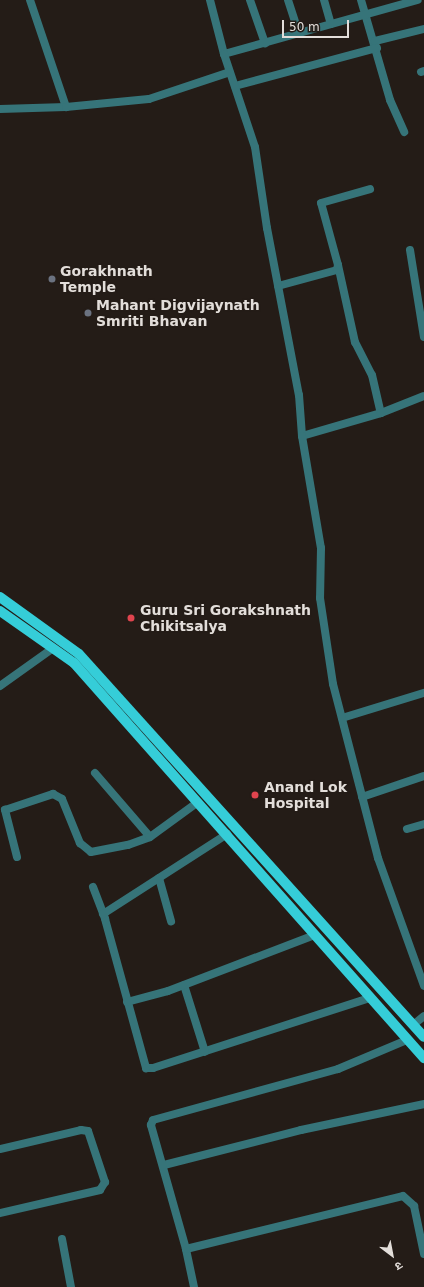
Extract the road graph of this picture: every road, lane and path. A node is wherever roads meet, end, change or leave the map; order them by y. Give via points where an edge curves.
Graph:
1 (30, 0) edge
2 (210, 0) edge
3 (250, 0) edge
4 (288, 0) edge
5 (324, 0) edge
6 (361, 0) edge
7 (418, 0) edge
8 (365, 14) junction
9 (331, 24) junction
10 (424, 29) edge
11 (298, 33) junction
12 (265, 42) junction
13 (376, 44) junction
14 (224, 54) junction
15 (230, 72) junction
16 (235, 86) junction
17 (66, 107) junction
18 (0, 109) edge
19 (404, 132) dead end
20 (370, 189) dead end
21 (410, 250) dead end
22 (338, 265) junction
23 (278, 286) junction
24 (424, 337) edge
25 (424, 397) edge
26 (381, 413) junction
27 (302, 436) junction
28 (0, 597) edge
29 (0, 611) edge
30 (53, 648) junction
31 (0, 686) edge
32 (424, 693) edge
33 (342, 718) junction
34 (95, 773) dead end
35 (424, 776) edge
36 (362, 797) junction
37 (198, 802) junction
38 (424, 824) edge
39 (407, 828) dead end
40 (227, 834) junction
41 (150, 837) junction
42 (17, 857) dead end
43 (159, 878) junction
44 (93, 887) dead end
45 (103, 914) junction
46 (171, 921) dead end
47 (315, 935) junction
48 (421, 968) edge
49 (184, 985) junction
50 (424, 986) edge
51 (370, 998) junction
52 (127, 1002) junction
53 (424, 1016) edge
54 (413, 1025) junction
55 (424, 1037) edge
56 (407, 1040) junction
57 (204, 1052) junction
58 (424, 1058) edge
59 (424, 1104) edge
60 (0, 1149) edge
61 (164, 1165) junction
62 (0, 1213) edge
63 (62, 1239) dead end
64 (186, 1249) junction
65 (424, 1254) edge
66 (71, 1287) edge
67 (194, 1287) edge

1 - 17 street
2 - 14 street
3 - 12 street
4 - 11 street
5 - 9 street
6 - 8 street
7 - 8 street
8 - 9 street
8 - 13 street
9 - 11 street
10 - 13 street
11 - 12 street
12 - 14 street
13 - 16 street
13 - 19 street via 390,100
14 - 15 street
15 - 16 street
15 - 17 street via 148,99
16 - 23 street via 255,147
17 - 18 street
20 - 22 street via 320,203
21 - 24 street
22 - 23 street via 334,271
22 - 26 street via 355,342 372,374
23 - 27 street via 299,395
25 - 26 street
26 - 27 street
27 - 33 street via 321,548 322,606
28 - 54 main road via 79,654
29 - 30 main road
30 - 31 street
30 - 37 main road via 74,663
32 - 33 street
33 - 36 street
34 - 41 street
35 - 36 street
36 - 48 street via 378,858
37 - 40 main road
37 - 41 street
38 - 39 street
40 - 43 street
40 - 47 main road
41 - 42 street via 128,845 91,852 80,843 62,799 53,794 5,810
43 - 45 street
43 - 46 street
44 - 45 street
45 - 52 street
47 - 49 street
47 - 51 main road
48 - 50 street
49 - 52 street
49 - 57 street
51 - 56 main road
51 - 57 street
52 - 57 street via 146,1068
53 - 54 street
54 - 55 main road
56 - 58 main road
56 - 61 street via 338,1069 156,1117 151,1125
59 - 61 street via 301,1130
60 - 62 street via 88,1131 105,1182 100,1190
61 - 64 street
63 - 66 street
64 - 65 street via 403,1196 411,1200 414,1206
64 - 67 street

